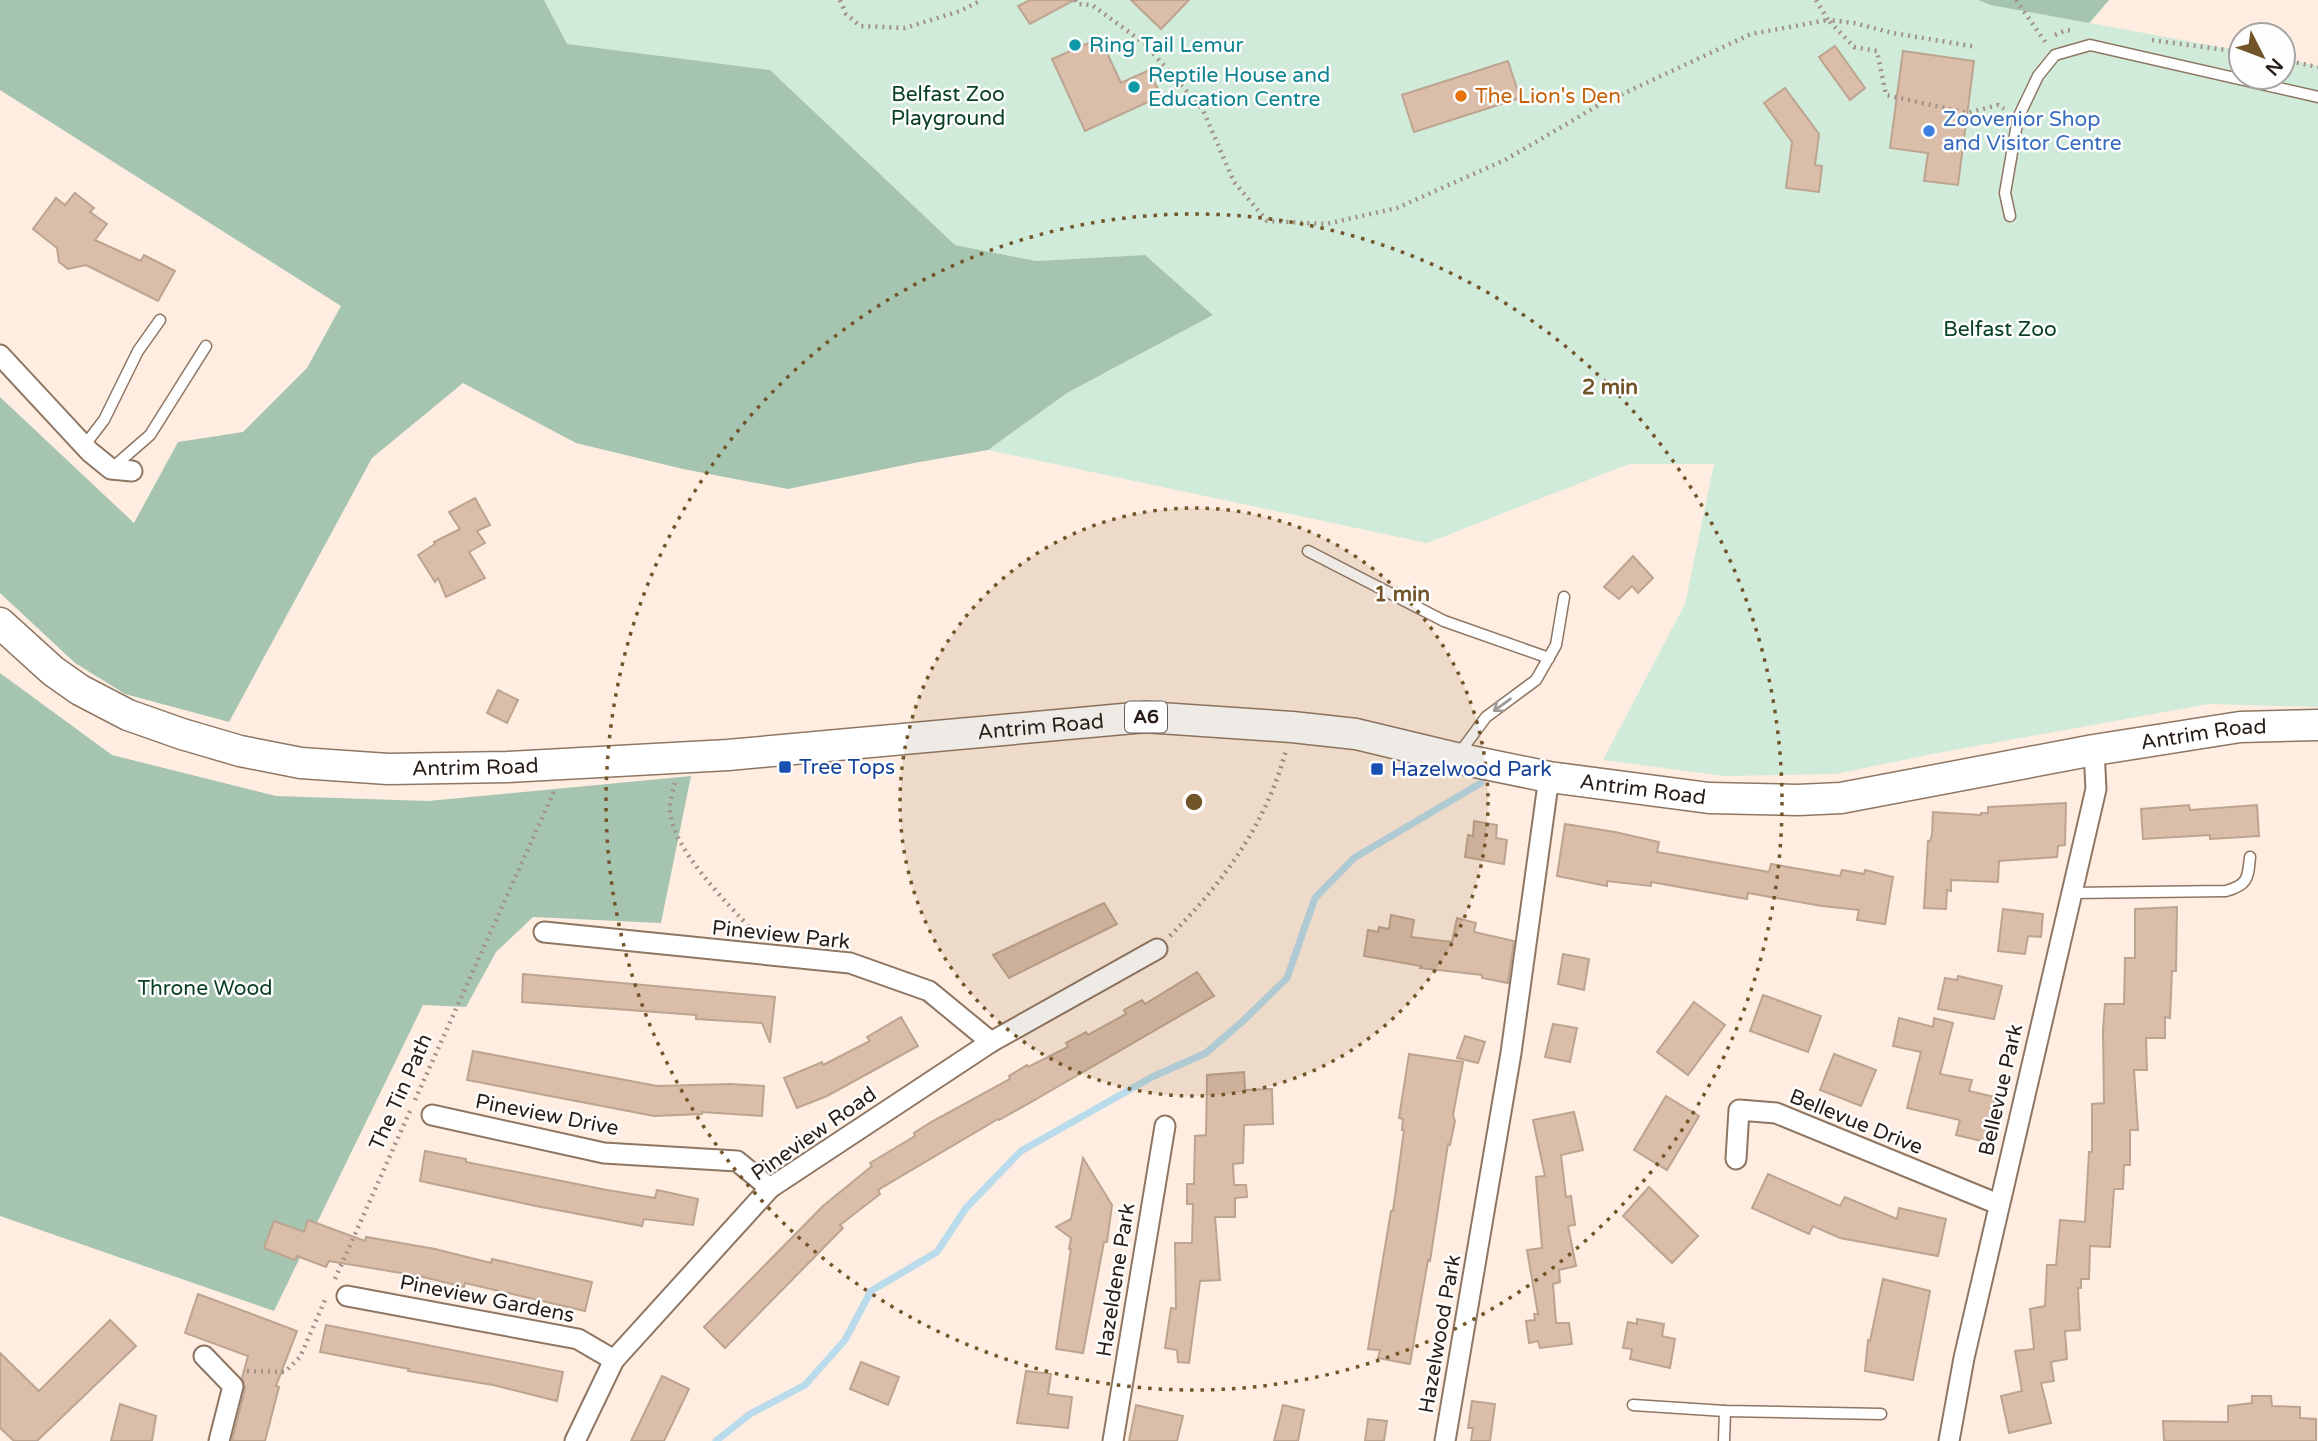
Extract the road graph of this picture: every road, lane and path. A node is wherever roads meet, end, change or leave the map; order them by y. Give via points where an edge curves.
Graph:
1 (840, 0) edge
2 (982, 0) edge
3 (1075, 0) edge
4 (1816, 0) edge
5 (2016, 0) edge
6 (1828, 20) junction
7 (1977, 47) dead end
8 (2055, 55) junction
9 (2297, 63) edge
10 (2318, 67) edge
11 (2318, 97) edge
12 (2018, 118) junction
13 (2010, 216) dead end
14 (160, 320) dead end
15 (206, 346) dead end
16 (0, 355) edge
17 (84, 446) junction
18 (111, 469) junction
19 (132, 471) dead end
20 (1308, 551) dead end
21 (1564, 597) dead end
22 (0, 623) edge
23 (1549, 658) junction
24 (2318, 725) edge
25 (1292, 727) junction
26 (2094, 750) junction
27 (677, 758) junction
28 (1456, 758) junction
29 (566, 764) junction
30 (1549, 777) junction
31 (2250, 857) dead end
32 (2071, 893) junction
33 (544, 932) dead end
34 (1157, 949) joint
35 (778, 957) junction
36 (991, 1042) junction
37 (432, 1115) dead end
38 (1165, 1126) dead end
39 (1736, 1158) dead end
40 (770, 1188) junction
41 (1998, 1204) junction
42 (336, 1290) junction
43 (204, 1356) dead end
44 (614, 1360) junction
45 (233, 1386) junction
46 (1633, 1405) dead end
47 (1725, 1411) junction
48 (1881, 1414) dead end
49 (219, 1441) edge
50 (575, 1441) edge
51 (1112, 1441) edge
52 (1445, 1441) edge
53 (1724, 1441) edge
54 (1949, 1441) edge

1 - 2 path via 846,14 860,26 905,28
3 - 6 path via 1092,5 1144,43 1203,110 1234,182 1267,221 1326,224 1397,208 1505,160 1599,105 1752,34
4 - 6 path
5 - 8 path
6 - 7 path
6 - 12 path via 1854,47 1877,51 1886,95 1967,113 1998,105
8 - 11 lane via 2090,45
8 - 12 lane via 2038,76
9 - 10 path
12 - 13 lane via 2005,193
14 - 17 lane via 138,351 104,421
15 - 18 lane via 150,435
16 - 17 street
17 - 18 street
18 - 19 street
20 - 23 lane via 1444,621
21 - 23 lane via 1556,645
22 - 29 main road, Antrim Road / A6 via 53,671 103,704 240,751 301,763 388,769
23 -> 28 lane via 1536,680 1486,717
24 - 26 main road, Antrim Road / A6 via 2240,727
25 - 27 main road, Antrim Road / A6 via 1144,717
25 - 28 main road, Antrim Road / A6 via 1356,734
25 - 34 path via 1280,771 1245,844 1224,876
26 - 30 main road, Antrim Road / A6 via 1841,798 1709,798
26 - 32 street, Bellevue Park via 2096,789
27 - 29 main road, Antrim Road / A6
27 - 35 path via 670,810 676,836 705,878
28 - 30 main road, Antrim Road / A6
29 - 42 path, The Tin Path
30 - 52 street, Hazelwood Park via 1511,1053
31 - 32 lane via 2248,878 2239,888 2226,891
32 - 41 street, Bellevue Park
33 - 35 street, Pineview Park
34 - 36 street, Pineview Road
35 - 36 street, Pineview Park via 850,964 929,991
36 - 40 street, Pineview Road
37 - 40 street, Pineview Drive via 604,1153 737,1161
38 - 51 street, Hazeldene Park
39 - 41 street, Bellevue Drive via 1739,1110 1776,1113
40 - 44 street, Pineview Road
41 - 54 street, Bellevue Park
42 - 44 street, Pineview Gardens via 578,1339
42 - 45 path, The Tin Path via 300,1357 285,1372 239,1371
43 - 45 street
44 - 50 street, Pineview Road
45 - 49 street
46 - 47 lane
47 - 48 lane
47 - 53 lane

